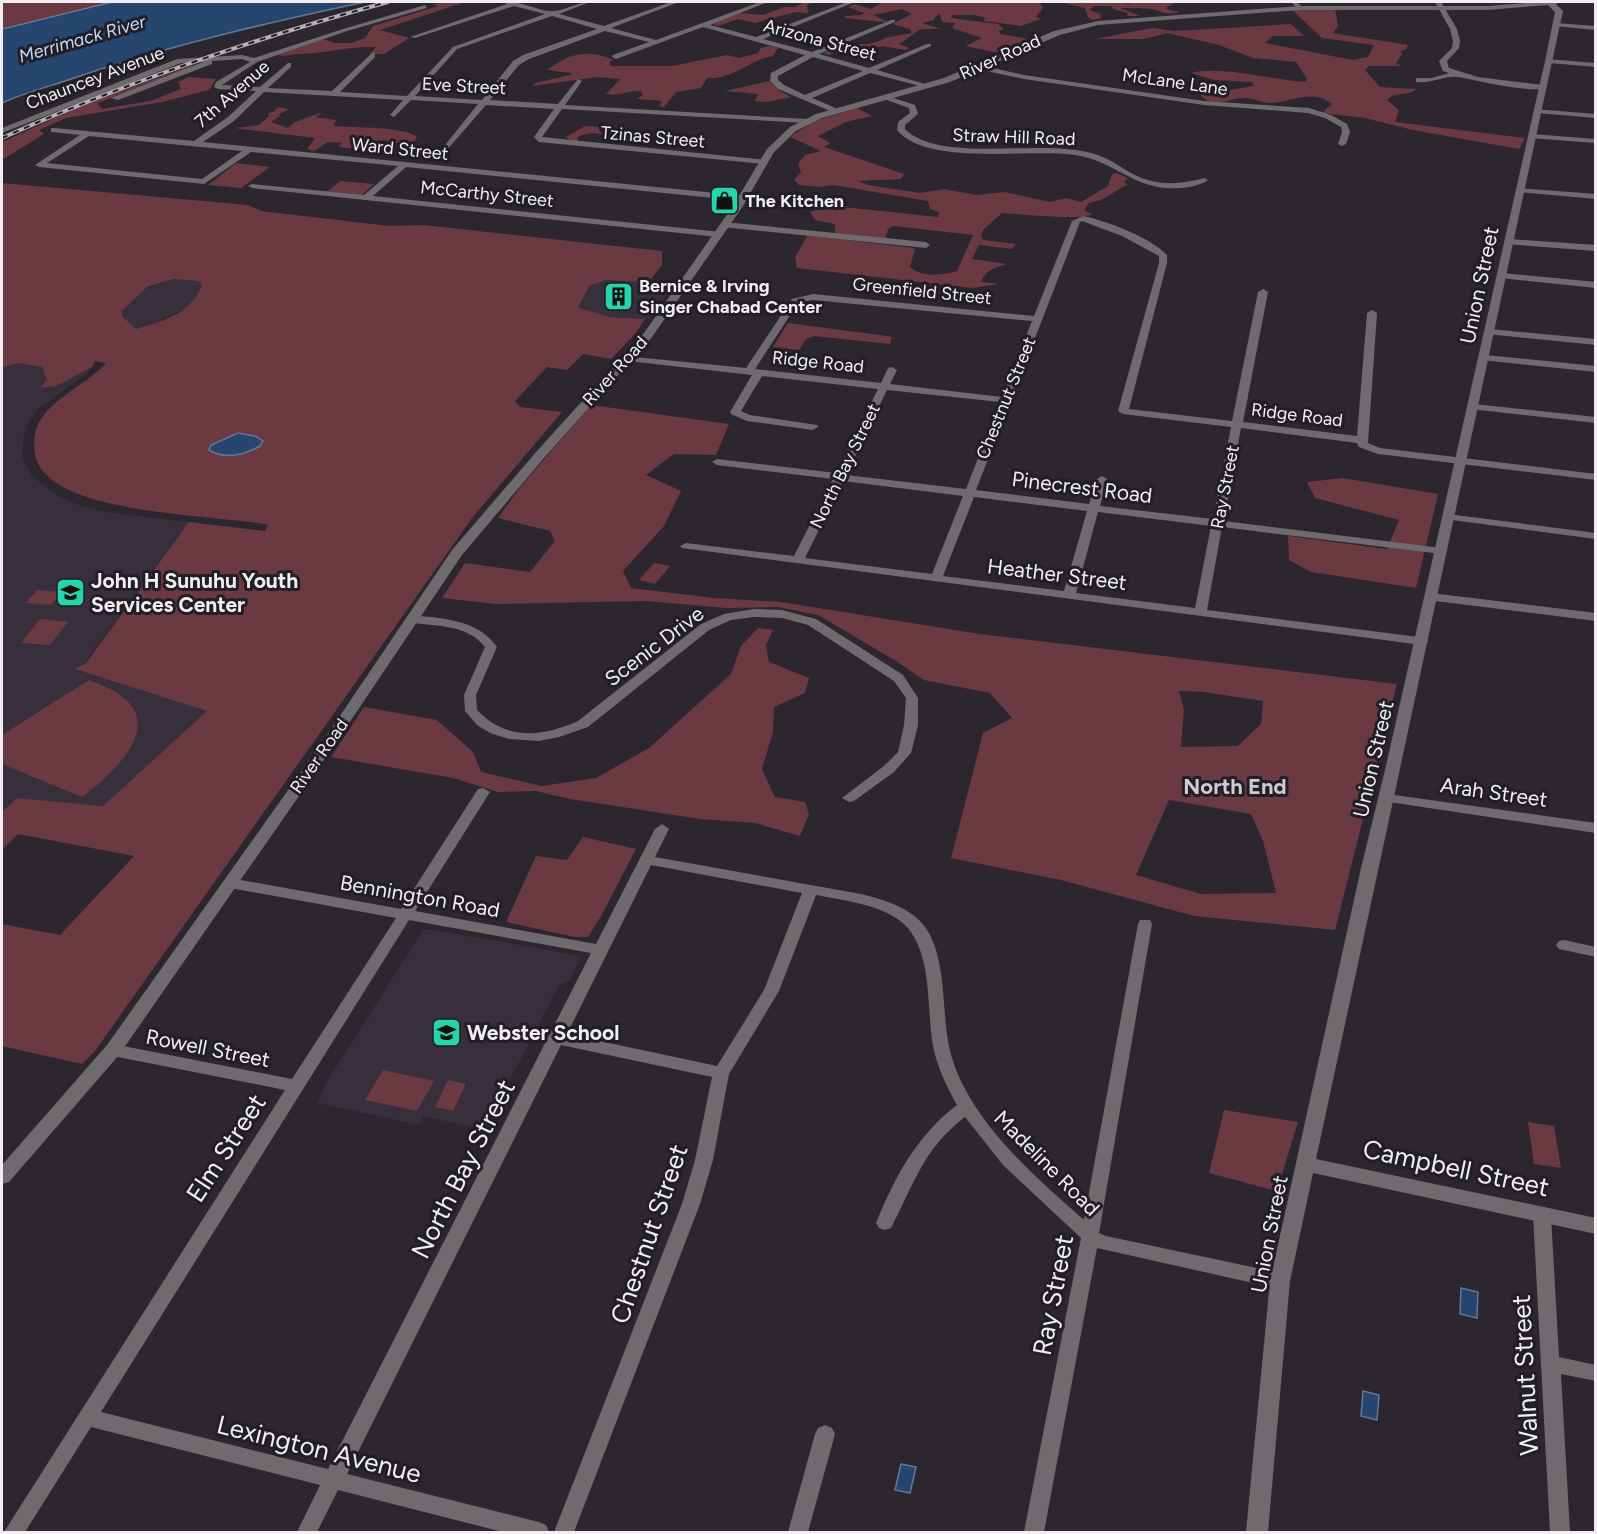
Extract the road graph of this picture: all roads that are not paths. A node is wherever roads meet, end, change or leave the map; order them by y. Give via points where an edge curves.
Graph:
1 (587, 2) edge
2 (676, 2) edge
3 (765, 2) edge
4 (852, 2) edge
5 (1554, 2) edge
6 (510, 3) edge
7 (1297, 5) edge
8 (1441, 5) edge
9 (425, 7) dead end
10 (551, 14) junction
11 (893, 21) dead end
12 (703, 25) junction
13 (1556, 25) junction
14 (602, 28) junction
15 (1596, 28) edge
16 (413, 37) dead end
17 (757, 39) junction
18 (655, 42) junction
19 (929, 45) dead end
20 (813, 54) junction
21 (372, 55) dead end
22 (616, 57) dead end
23 (211, 61) junction
24 (253, 61) junction
25 (1549, 61) junction
26 (1596, 64) edge
27 (288, 65) dead end
28 (980, 67) junction
29 (872, 70) junction
30 (1454, 74) junction
31 (1419, 80) dead end
32 (578, 81) dead end
33 (928, 86) junction
34 (1543, 87) junction
35 (260, 90) junction
36 (334, 94) junction
37 (887, 97) junction
38 (115, 98) dead end
39 (409, 98) junction
40 (805, 98) junction
41 (484, 102) junction
42 (560, 106) junction
43 (835, 111) junction
44 (1537, 111) junction
45 (394, 115) dead end
46 (1596, 116) edge
47 (807, 121) junction
48 (54, 130) dead end
49 (2, 131) edge
50 (87, 134) junction
51 (1532, 136) junction
52 (1596, 141) edge
53 (196, 144) junction
54 (1342, 144) dead end
55 (446, 149) dead end
56 (248, 150) junction
57 (764, 162) junction
58 (404, 165) junction
59 (1204, 180) dead end
60 (252, 186) dead end
61 (1520, 190) junction
62 (1596, 197) edge
63 (365, 198) junction
64 (743, 198) junction
65 (724, 225) junction
66 (718, 234) junction
67 (1509, 242) junction
68 (926, 245) dead end
69 (1596, 248) edge
70 (1502, 276) junction
71 (1596, 285) edge
72 (1263, 292) dead end
73 (1372, 313) dead end
74 (1037, 319) junction
75 (1490, 332) junction
76 (1596, 342) edge
77 (628, 358) junction
78 (1485, 358) junction
79 (1596, 369) edge
80 (892, 370) dead end
81 (754, 371) junction
82 (884, 386) junction
83 (1005, 400) junction
84 (1474, 407) junction
85 (1123, 411) joint
86 (1596, 420) edge
87 (1237, 425) junction
88 (813, 427) dead end
89 (1362, 440) junction
90 (1461, 461) junction
91 (717, 462) dead end
92 (840, 477) junction
93 (1596, 477) edge
94 (1102, 479) dead end
95 (968, 493) junction
96 (1094, 508) junction
97 (1449, 517) junction
98 (1219, 523) junction
99 (1596, 536) edge
100 (686, 546) dead end
101 (1442, 551) junction
102 (798, 561) junction
103 (936, 579) junction
104 (1069, 595) junction
105 (1431, 597) junction
106 (1200, 612) junction
107 (1596, 617) edge
108 (413, 619) junction
109 (1422, 641) junction
110 (483, 792) dead end
111 (849, 798) dead end
112 (1387, 798) junction
113 (1596, 828) edge
114 (662, 829) dead end
115 (647, 860) junction
116 (230, 883) junction
117 (811, 889) junction
118 (406, 914) junction
119 (1145, 924) dead end
120 (1564, 945) dead end
121 (602, 950) junction
122 (1596, 952) edge
123 (558, 1038) junction
124 (113, 1050) junction
125 (721, 1072) junction
126 (296, 1086) junction
127 (967, 1107) junction
128 (1304, 1164) junction
129 (2, 1177) edge
130 (1542, 1215) junction
131 (885, 1223) dead end
132 (1596, 1226) edge
133 (1090, 1236) junction
134 (1280, 1281) junction
135 (1552, 1364) junction
136 (1596, 1373) edge
137 (87, 1417) junction
138 (825, 1434) dead end
139 (332, 1481) junction
140 (14, 1533) edge
141 (307, 1533) edge
142 (539, 1533) edge
143 (564, 1533) edge
144 (798, 1533) edge
145 (1034, 1533) edge
146 (1257, 1533) edge
147 (1560, 1533) edge

1 - 10 street
2 - 14 street
3 - 12 street
4 - 17 street
5 - 8 street, River Road via 1503,8
5 - 13 street, Union Street via 1558,11
6 - 10 street
6 - 16 street
7 - 8 street, River Road
7 - 28 street, River Road via 1088,24 1057,33
8 - 30 street via 1457,45 1442,63
9 - 24 street
10 - 14 street
10 - 39 street via 455,48
11 - 20 street
12 - 17 street, Arizona Street
12 - 18 street
13 - 15 street
13 - 25 street, Union Street
14 - 18 street
14 - 41 street via 516,63
17 - 20 street, Arizona Street
18 - 22 street
19 - 29 street
20 - 29 street, Arizona Street
20 - 40 street via 780,70 773,78 781,87
21 - 36 street
23 - 24 street via 242,57
23 - 38 street
23 - 49 street, Chauncey Avenue via 186,60 166,66
24 - 35 street, Eve Street via 218,87
25 - 26 street
25 - 34 street, Union Street
27 - 35 street, 7th Avenue
28 - 33 street, River Road
28 - 54 street, McLane Lane via 1211,105 1266,105 1303,111 1344,126
29 - 33 street, Arizona Street
29 - 40 street
30 - 31 street
30 - 34 street
32 - 42 street
33 - 37 street, River Road
34 - 44 street, Union Street
35 - 36 street, Eve Street
35 - 53 street, 7th Avenue via 231,119
36 - 39 street, Eve Street
37 - 43 street, River Road
37 - 59 street, Straw Hill Road via 912,107 914,114 901,124 901,130 908,139 924,146 947,150 1054,150 1094,157 1148,183
39 - 41 street, Eve Street
39 - 45 street
40 - 43 street
41 - 42 street, Eve Street
41 - 55 street
42 - 47 street, Eve Street
42 - 57 street, Tzinas Street via 539,140
43 - 47 street, River Road
44 - 46 street
44 - 51 street, Union Street
47 - 57 street, River Road via 781,140
48 - 50 street, Ward Street
50 - 53 street, Ward Street
50 - 56 street via 39,165 204,182
51 - 52 street
51 - 61 street, Union Street
53 - 56 street, Ward Street
56 - 58 street, Ward Street
57 - 64 street, River Road
58 - 63 street
58 - 64 street, Ward Street
60 - 63 street, McCarthy Street
61 - 62 street
61 - 67 street, Union Street
63 - 66 street, McCarthy Street
64 - 65 street, River Road
65 - 66 street, River Road
65 - 68 street
66 - 77 street, River Road
67 - 69 street
67 - 70 street, Union Street
70 - 71 street
70 - 75 street, Union Street
72 - 87 street, Ray Street
73 - 89 street
74 - 81 street, Greenfield Street via 803,298 792,305
74 - 83 street, Chestnut Street
74 - 85 street, Chestnut Street via 1076,221 1091,221 1163,255
75 - 76 street
75 - 78 street, Union Street
77 - 81 street, Ridge Road
77 - 108 street, River Road via 485,519
78 - 79 street
78 - 84 street, Union Street
80 - 82 street, North Bay Street
81 - 82 street, Ridge Road
81 - 88 street via 735,412 747,418
82 - 83 street, Ridge Road
82 - 92 street, North Bay Street
83 - 95 street, Chestnut Street
84 - 86 street
84 - 90 street, Union Street
85 - 87 street, Ridge Road
87 - 89 street, Ridge Road
87 - 98 street, Ray Street
89 - 90 street, Ridge Road via 1363,445 1378,451
90 - 93 street, Ridge Road
90 - 97 street, Union Street
91 - 92 street, Pinecrest Road
92 - 95 street, Pinecrest Road
92 - 102 street, North Bay Street
94 - 96 street
95 - 96 street, Pinecrest Road
95 - 103 street, Chestnut Street
96 - 98 street, Pinecrest Road
96 - 104 street
97 - 99 street
97 - 101 street, Union Street
98 - 101 street, Pinecrest Road
98 - 106 street, Ray Street
100 - 102 street, Heather Street
101 - 105 street, Union Street
102 - 103 street, Heather Street
103 - 104 street, Heather Street
104 - 106 street, Heather Street
105 - 107 street
105 - 109 street, Union Street
106 - 109 street, Heather Street
108 - 111 street, Scenic Drive via 462,626 486,639 491,647 470,695 471,711 498,732 536,738 560,734 583,724 705,627 728,617 782,614 812,622 899,678 912,698 904,753
108 - 116 street, River Road
109 - 112 street, Union Street
110 - 118 street, Elm Street
112 - 113 street, Arah Street
112 - 128 street, Union Street
114 - 115 street, North Bay Street
115 - 117 street, Madeline Road
115 - 121 street, North Bay Street
116 - 118 street, Bennington Road
116 - 124 street, River Road
117 - 125 street, Chestnut Street via 771,991
117 - 127 street, Madeline Road via 888,907 921,932 928,953 946,1066
118 - 121 street, Bennington Road
118 - 126 street, Elm Street
119 - 133 street, Ray Street
120 - 122 street
121 - 123 street, North Bay Street
123 - 125 street
123 - 139 street, North Bay Street
124 - 126 street, Rowell Street
124 - 129 street, River Road
125 - 143 street, Chestnut Street via 691,1204
126 - 137 street, Elm Street
127 - 131 street via 940,1127 913,1161
127 - 133 street, Madeline Road via 1017,1168
128 - 130 street, Campbell Street
128 - 134 street, Union Street
130 - 132 street, Campbell Street
130 - 135 street, Walnut Street
133 - 134 street, Madeline Road via 1115,1246
133 - 145 street, Ray Street
134 - 146 street, Union Street
135 - 136 street
135 - 147 street, Walnut Street
137 - 139 street, Lexington Avenue
137 - 140 street, Elm Street
138 - 144 street
139 - 141 street, North Bay Street
139 - 142 street, Lexington Avenue

